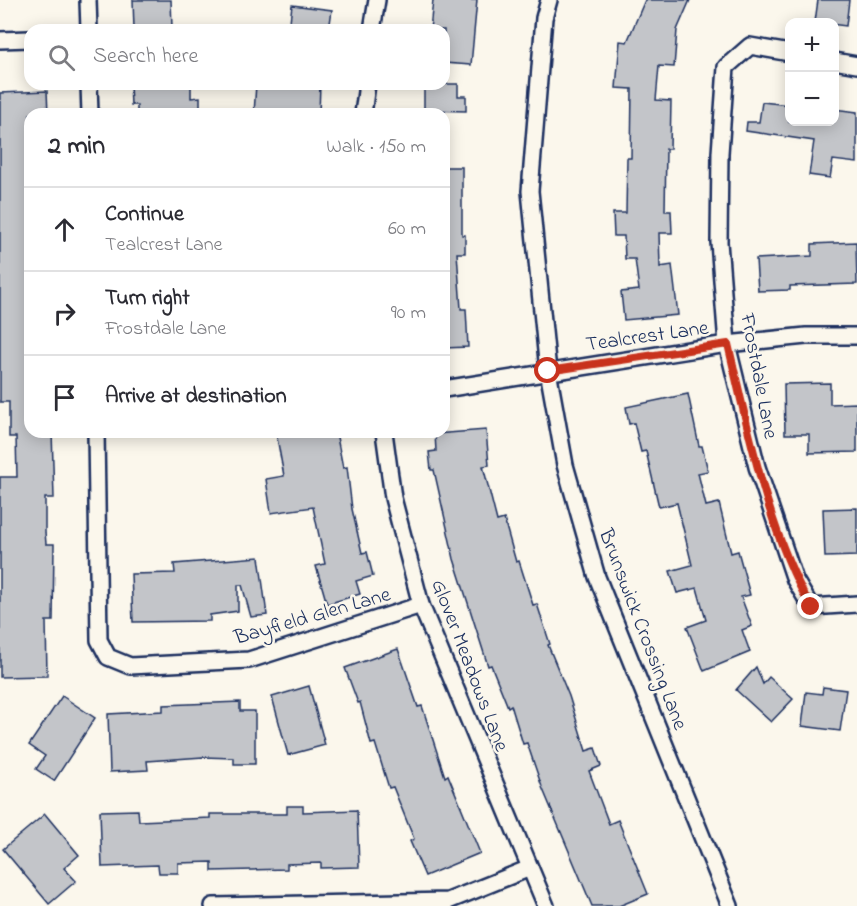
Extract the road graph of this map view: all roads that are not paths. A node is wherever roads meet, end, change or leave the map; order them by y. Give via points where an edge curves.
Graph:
1 (88, 0) edge
2 (377, 0) edge
3 (549, 0) edge
4 (88, 24) edge
5 (373, 24) edge
6 (24, 39) edge
7 (0, 40) edge
8 (785, 52) edge
9 (839, 62) edge
10 (857, 65) edge
11 (90, 90) edge
12 (366, 90) edge
13 (90, 108) edge
14 (364, 108) edge
15 (857, 336) edge
16 (728, 344) junction
17 (548, 371) junction
18 (450, 388) edge
19 (96, 438) edge
20 (385, 438) edge
21 (421, 604) junction
22 (857, 604) edge
23 (530, 868) junction
24 (213, 906) edge
25 (546, 906) edge
26 (730, 906) edge

1 - 4 street
2 - 5 street
3 - 17 street, Brunswick Crossing Lane via 544,18 530,191
6 - 7 street
8 - 16 street, Frostdale Lane via 750,46 726,66 719,242
9 - 10 street
11 - 13 street
12 - 14 street
15 - 16 street, Tealcrest Lane via 806,336
16 - 17 street, Tealcrest Lane
16 - 22 street, Frostdale Lane via 758,467 795,579 811,607
17 - 18 street, Tealcrest Lane
17 - 26 street, Brunswick Crossing Lane via 565,465 597,577
19 - 21 street, Bayfield Glen Lane via 99,640 108,657 130,666 249,660
20 - 21 street, Glover Meadows Lane via 393,498
21 - 23 street, Glover Meadows Lane
23 - 24 street via 448,901
23 - 25 street, Glover Meadows Lane

